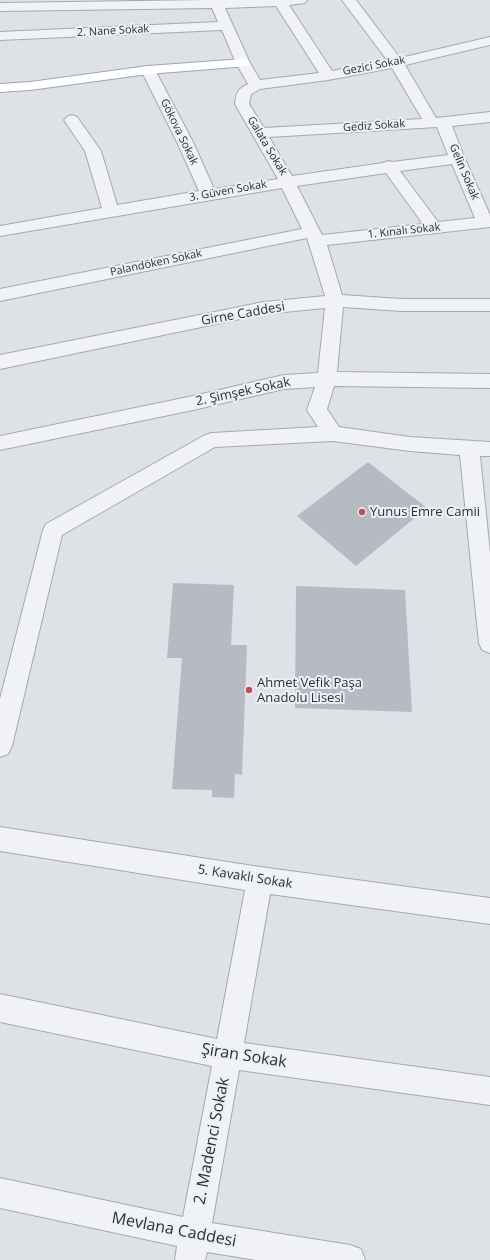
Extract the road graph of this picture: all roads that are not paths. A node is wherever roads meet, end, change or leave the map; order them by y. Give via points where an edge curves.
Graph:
1 (300, 0) edge
2 (349, 0) edge
3 (280, 1) edge
4 (216, 2) edge
5 (0, 7) edge
6 (227, 26) junction
7 (0, 36) edge
8 (490, 41) edge
9 (396, 62) junction
10 (243, 63) junction
11 (148, 70) junction
12 (328, 76) junction
13 (256, 84) junction
14 (0, 88) edge
15 (490, 117) edge
16 (72, 120) dead end
17 (437, 122) junction
18 (258, 133) junction
19 (457, 159) junction
20 (389, 166) junction
21 (287, 181) junction
22 (209, 195) junction
23 (111, 212) junction
24 (488, 222) edge
25 (434, 228) junction
26 (0, 231) edge
27 (315, 236) junction
28 (0, 295) edge
29 (335, 300) junction
30 (490, 305) edge
31 (0, 362) edge
32 (327, 379) junction
33 (490, 381) edge
34 (333, 434) junction
35 (0, 443) edge
36 (469, 448) junction
37 (490, 449) edge
38 (482, 505) edge
39 (490, 643) edge
40 (0, 746) edge
41 (0, 839) edge
42 (260, 880) junction
43 (490, 912) edge
44 (0, 1008) edge
45 (228, 1055) junction
46 (490, 1091) edge
47 (0, 1193) edge
48 (192, 1248) edge
49 (350, 1260) edge

1 - 3 street
2 - 9 street, Gelin Sokak
3 - 4 street
3 - 12 street
4 - 5 street
4 - 6 street
6 - 7 street, 2. Nane Sokak
6 - 10 street
8 - 9 street, Gezici Sokak
9 - 12 street, Gezici Sokak
9 - 17 street, Gelin Sokak
10 - 11 main road
10 - 13 street
11 - 14 main road
11 - 22 street, Gökova Sokak
12 - 13 street, Gezici Sokak
13 - 18 street, Galata Sokak via 244,92 242,104
15 - 17 street, Gediz Sokak
16 - 23 street via 93,151
17 - 18 street, Gediz Sokak
17 - 19 street, Gelin Sokak
18 - 21 street, Galata Sokak
19 - 20 street, 3. Güven Sokak
19 - 24 street, Gelin Sokak
20 - 21 street, 3. Güven Sokak
20 - 25 street
21 - 22 street, 3. Güven Sokak
21 - 27 street, Galata Sokak
22 - 23 street, 3. Güven Sokak
23 - 26 street, 3. Güven Sokak
24 - 25 street, 1. Kınalı Sokak
25 - 27 street, 1. Kınalı Sokak
27 - 28 street, Palandöken Sokak
27 - 29 street, Galata Sokak
29 - 30 street, Girne Caddesi via 401,305
29 - 31 street, Girne Caddesi via 264,308
29 - 32 street
32 - 33 street, 2. Şimşek Sokak
32 - 34 street via 317,410
32 - 35 street, 2. Şimşek Sokak via 284,382
34 - 36 street via 410,444
34 - 40 street via 212,440 53,530
36 - 37 street
36 - 38 street
38 - 39 street
41 - 42 street, 5. Kavaklı Sokak
42 - 43 street, 5. Kavaklı Sokak
42 - 45 street, 2. Madenci Sokak
44 - 45 street, Şiran Sokak
45 - 46 street, Şiran Sokak
45 - 48 street, 2. Madenci Sokak
47 - 48 street, Mevlana Caddesi
48 - 49 street, Mevlana Caddesi

